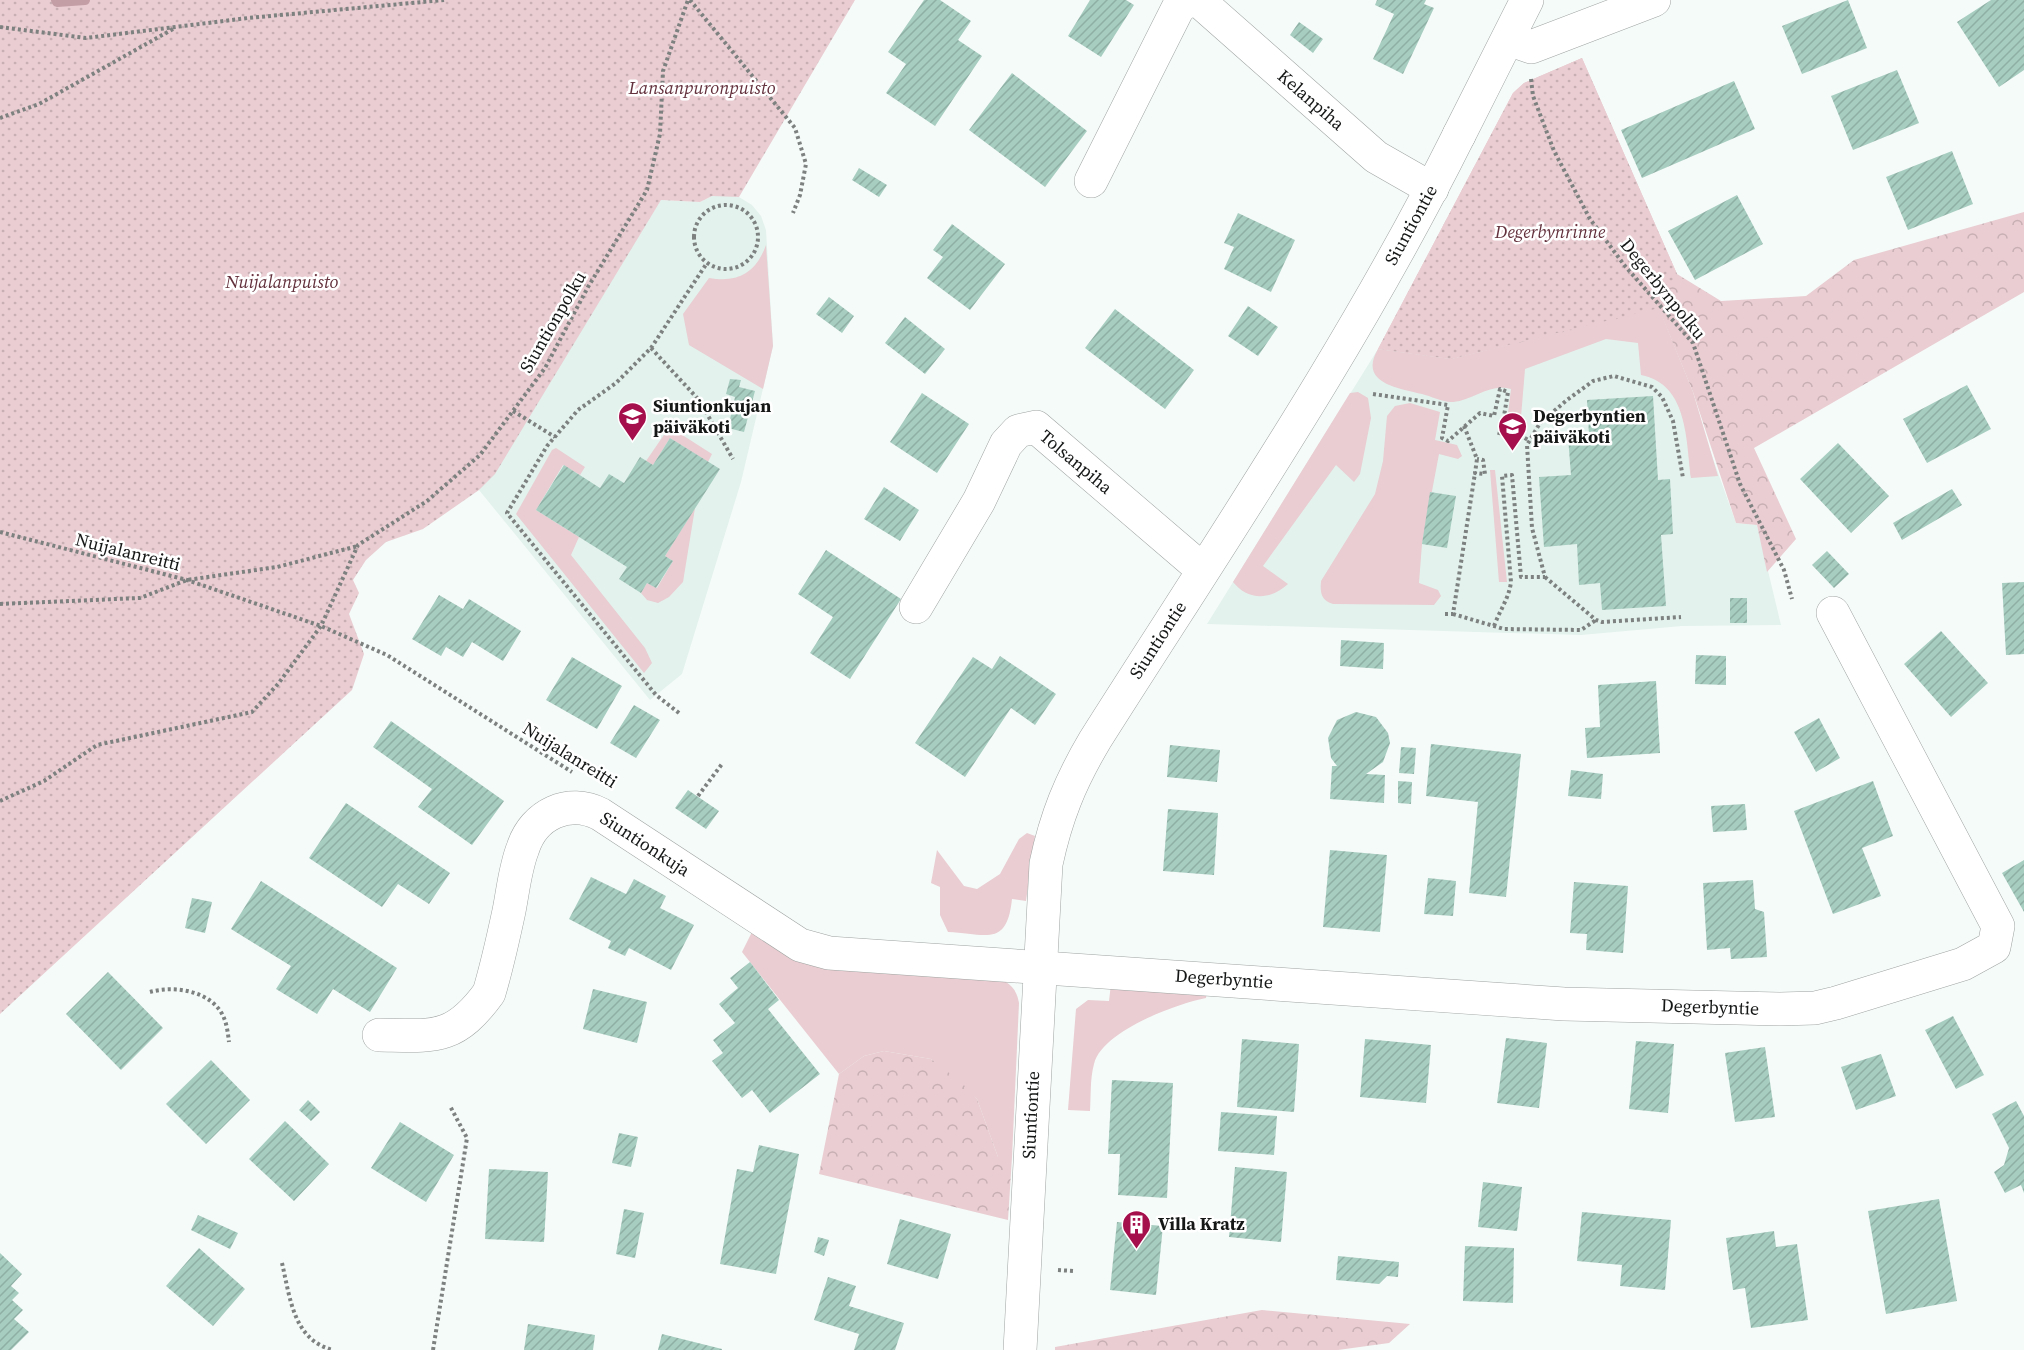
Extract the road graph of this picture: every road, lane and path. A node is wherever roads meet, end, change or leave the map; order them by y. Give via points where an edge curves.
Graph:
1 (444, 0) edge
2 (689, 0) edge
3 (1188, 0) edge
4 (1198, 0) edge
5 (1527, 0) edge
6 (1654, 0) edge
7 (0, 27) edge
8 (177, 27) junction
9 (1508, 39) junction
10 (0, 118) edge
11 (1091, 181) dead end
12 (1432, 189) junction
13 (793, 213) dead end
14 (707, 263) junction
15 (651, 348) junction
16 (1373, 394) dead end
17 (513, 411) junction
18 (1504, 416) junction
19 (1464, 426) junction
20 (1499, 435) dead end
21 (555, 437) junction
22 (1530, 441) junction
23 (733, 459) dead end
24 (1477, 459) junction
25 (1475, 473) junction
26 (1683, 478) dead end
27 (0, 532) edge
28 (6, 536) junction
29 (0, 541) edge
30 (358, 546) junction
31 (1203, 570) junction
32 (1545, 577) junction
33 (187, 580) junction
34 (1792, 599) dead end
35 (0, 604) edge
36 (916, 608) dead end
37 (1833, 613) dead end
38 (1445, 614) dead end
39 (1453, 614) junction
40 (1681, 617) dead end
41 (1596, 620) junction
42 (321, 626) junction
43 (1494, 626) junction
44 (679, 713) dead end
45 (722, 764) dead end
46 (576, 775) dead end
47 (698, 796) dead end
48 (0, 801) edge
49 (1040, 966) junction
50 (150, 992) dead end
51 (379, 1035) dead end
52 (229, 1042) dead end
53 (450, 1107) dead end
54 (282, 1263) dead end
55 (333, 1350) edge
56 (433, 1350) edge
57 (1020, 1350) edge

1 - 8 path
2 - 13 path via 795,128 806,164 801,195
2 - 17 path, Siuntionpolku via 663,70 660,134 647,190 545,368
3 - 11 street via 1178,8
4 - 12 street, Kelanpiha via 1376,157
5 - 9 street, Siuntiontie
6 - 9 street via 1530,47
7 - 8 path via 86,38
8 - 10 path via 39,104
9 - 12 street, Siuntiontie
9 - 34 path, Degerbynpolku via 1530,72 1533,96 1554,151 1590,219 1625,266 1693,343 1740,484 1784,570
12 - 31 street, Siuntiontie via 1339,354
14 - 14 path via 694,244 697,222 704,213 724,204 745,211 757,229 756,250 733,268
14 - 15 path
15 - 21 path via 616,383 578,410
15 - 23 path via 699,400
16 - 19 path via 1448,405 1442,438 1452,439
17 - 21 path
17 - 30 path, Siuntionpolku via 480,455 427,501
18 - 19 path via 1508,392 1500,389 1494,416 1480,413
18 - 20 path
18 - 22 path via 1518,434
19 - 24 path
21 - 44 path via 507,513 656,695
22 - 26 path via 1540,423 1567,400 1593,381 1614,376 1652,387 1662,397 1673,421
22 - 32 path via 1527,445 1532,528
24 - 25 path
24 - 25 path via 1483,460 1485,474
25 - 39 path
27 - 28 path, Nuijalanreitti
28 - 29 path
28 - 33 path, Nuijalanreitti
30 - 33 path via 277,567
30 - 42 path
31 - 36 street, Tolsanpiha via 1036,427 1018,430 1006,444 979,501
31 - 49 street, Siuntiontie via 1095,740 1065,797 1046,864
32 - 41 path
32 - 43 path via 1521,578 1512,475 1502,476 1511,582 1509,596
33 - 35 path via 140,598
33 - 42 path, Nuijalanreitti
37 - 49 street, Degerbyntie via 1998,926 1994,947 1963,964 1836,1003 1780,1009 1564,1004
38 - 39 path
39 - 43 path
40 - 41 path
41 - 43 path via 1581,630
42 - 46 path, Nuijalanreitti via 387,655
42 - 48 path via 252,712 97,745 44,781
45 - 47 path
49 - 51 street, Siuntionkuja via 829,953 800,945 600,814 588,808 568,807 539,822 523,848 492,984 475,1012 436,1036
49 - 57 street, Siuntiontie
50 - 52 path via 176,988 195,993 215,1005 224,1018
53 - 56 path via 467,1138
54 - 55 path via 296,1320 306,1335 321,1347

